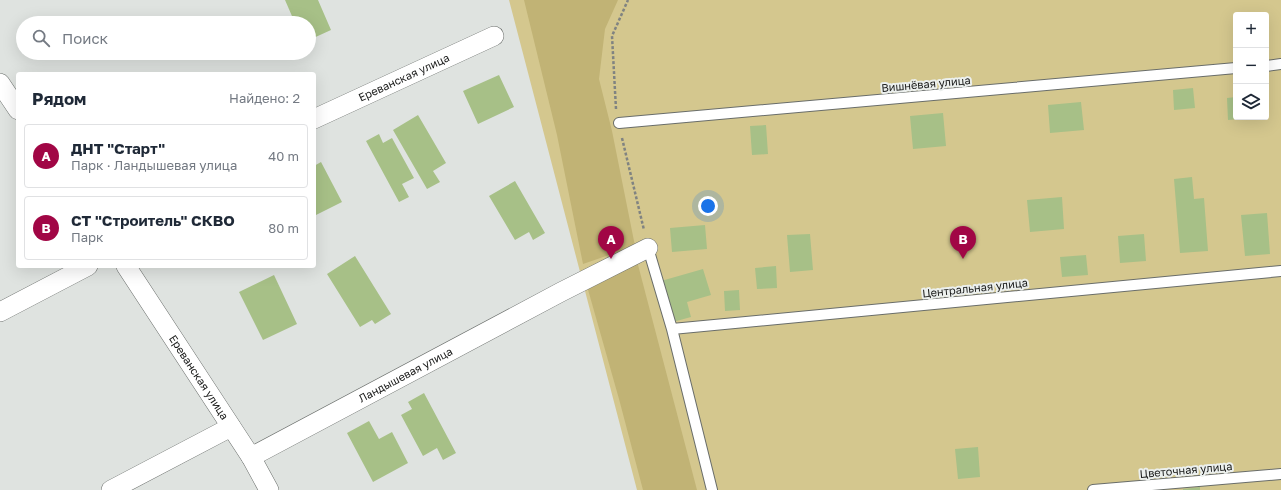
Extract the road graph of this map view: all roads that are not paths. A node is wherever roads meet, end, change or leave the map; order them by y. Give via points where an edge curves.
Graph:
1 (494, 36) dead end
2 (1281, 64) edge
3 (1269, 66) edge
4 (1233, 68) edge
5 (0, 83) edge
6 (16, 107) edge
7 (316, 117) edge
8 (619, 123) dead end
9 (648, 248) joint
10 (84, 268) edge
11 (127, 268) edge
12 (1281, 271) edge
13 (0, 312) edge
14 (672, 329) junction
15 (231, 427) junction
16 (251, 457) junction
17 (1281, 474) edge
18 (112, 490) edge
19 (269, 490) edge
20 (712, 490) edge
21 (1093, 490) edge

1 - 7 street, Ереванская улица
2 - 3 lane
4 - 8 lane, Вишнёвая улица
5 - 6 street
9 - 14 lane
9 - 16 street, Ландышевая улица
10 - 13 street
11 - 15 street, Ереванская улица
12 - 14 lane, Центральная улица
14 - 20 lane
15 - 16 street, Ереванская улица
15 - 18 street
16 - 19 street, Ереванская улица
17 - 21 lane, Цветочная улица

